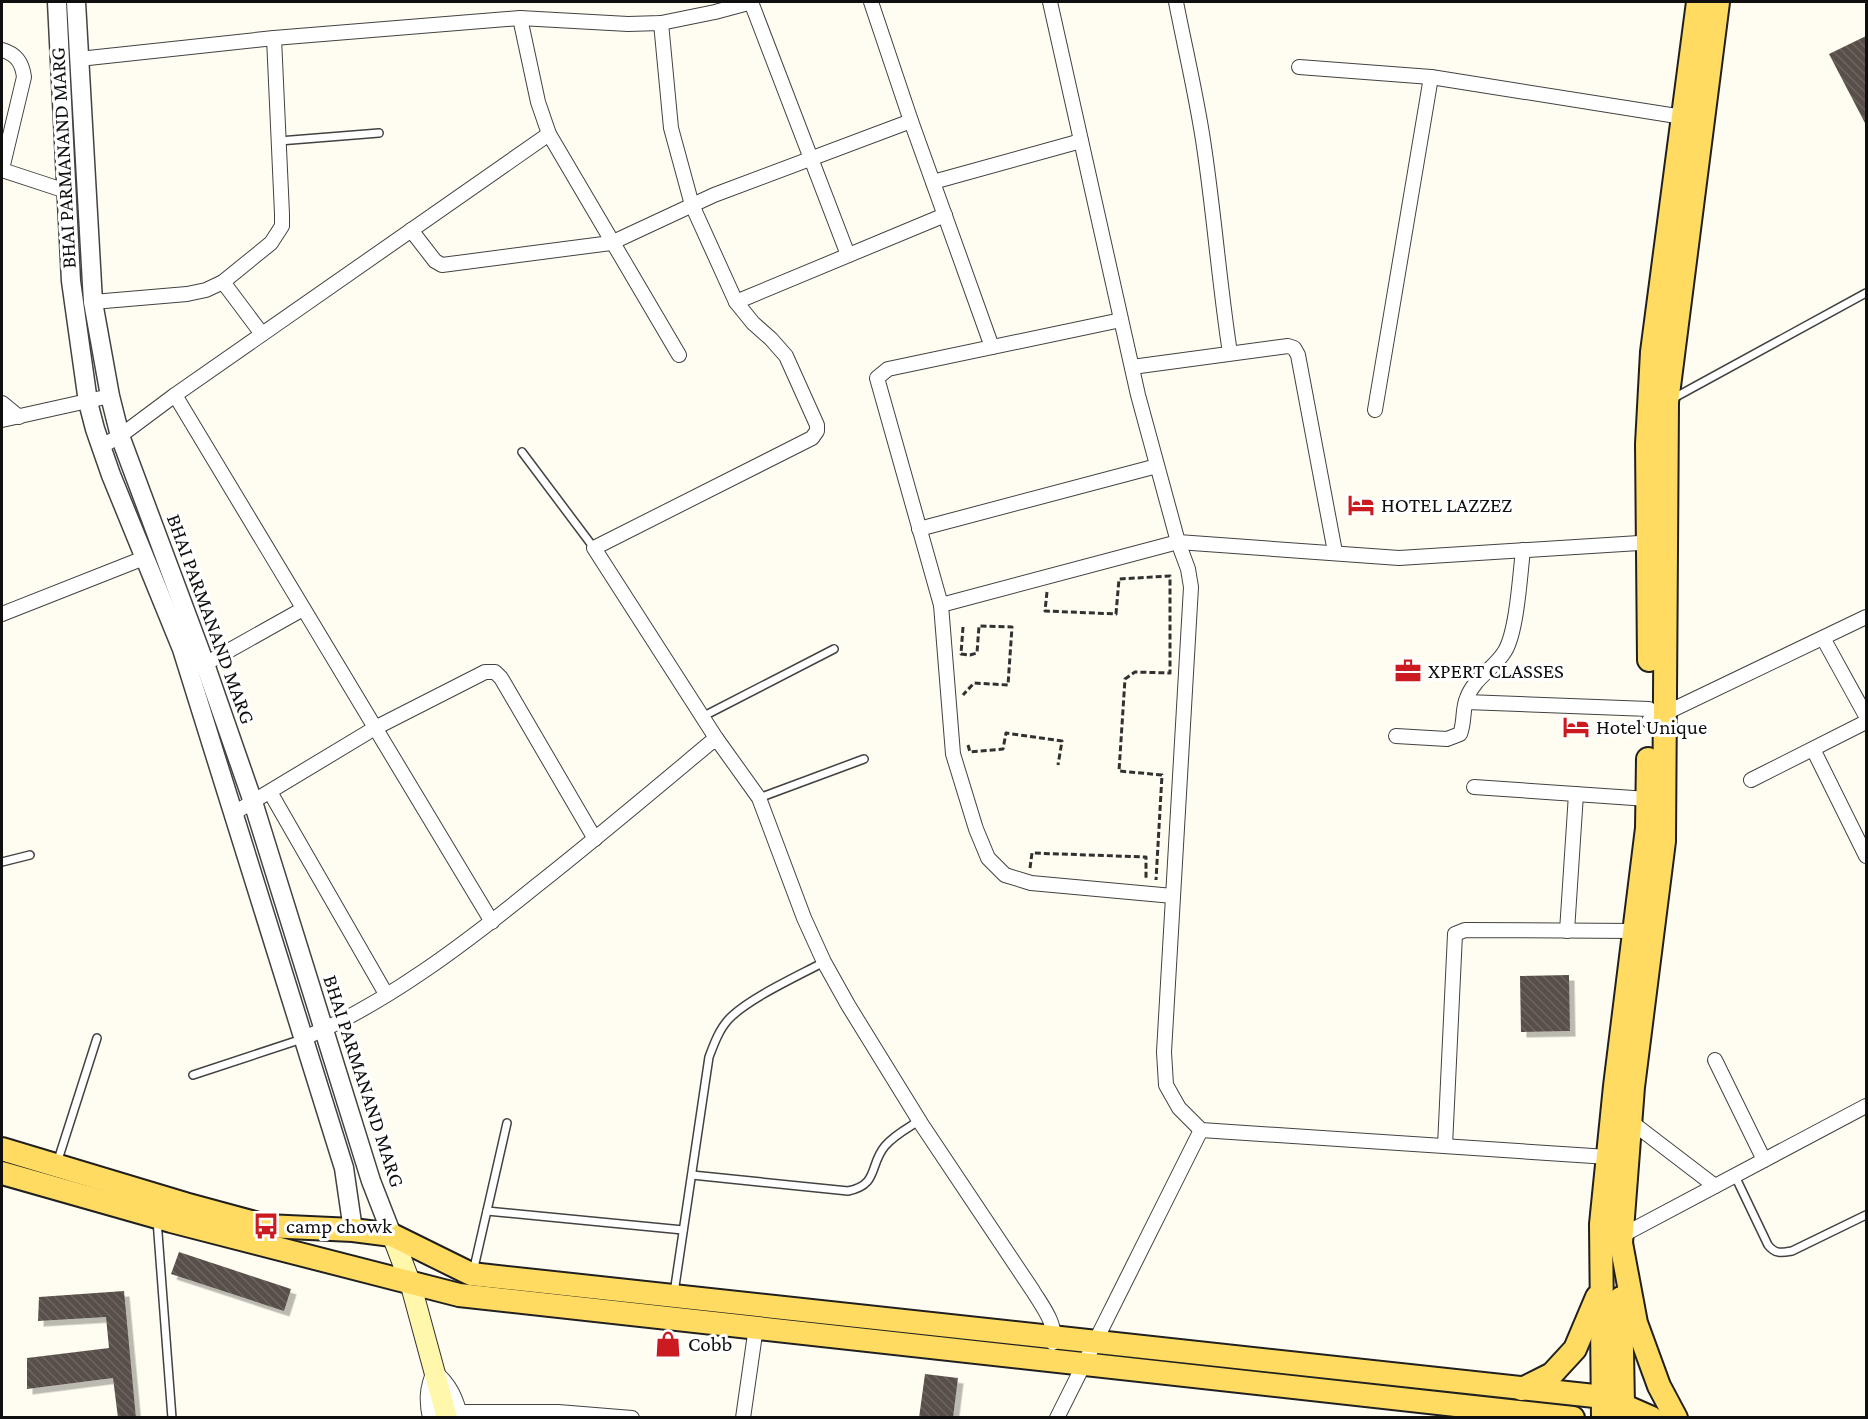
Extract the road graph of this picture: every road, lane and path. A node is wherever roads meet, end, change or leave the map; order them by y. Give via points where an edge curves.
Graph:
1 (57, 2) edge
2 (76, 2) edge
3 (751, 2) edge
4 (871, 2) edge
5 (1050, 2) edge
6 (1176, 2) edge
7 (1698, 2) edge
8 (1718, 2) edge
9 (520, 18) junction
10 (661, 23) junction
11 (274, 38) junction
12 (2, 50) edge
13 (79, 59) junction
14 (1299, 67) dead end
15 (1431, 77) junction
16 (1683, 117) junction
17 (911, 121) junction
18 (379, 133) dead end
19 (549, 134) junction
20 (279, 141) junction
21 (1081, 141) junction
22 (811, 159) junction
23 (2, 169) edge
24 (933, 182) junction
25 (66, 190) junction
26 (692, 205) junction
27 (945, 215) junction
28 (411, 230) junction
29 (612, 243) junction
30 (848, 255) junction
31 (223, 282) junction
32 (1866, 294) edge
33 (93, 302) junction
34 (736, 302) junction
35 (1121, 320) junction
36 (262, 334) junction
37 (992, 348) junction
38 (1230, 353) junction
39 (679, 355) dead end
40 (1132, 368) junction
41 (175, 395) junction
42 (110, 396) junction
43 (88, 402) junction
44 (2, 403) edge
45 (1658, 407) junction
46 (1376, 410) dead end
47 (19, 417) junction
48 (2, 420) edge
49 (120, 436) junction
50 (100, 447) junction
51 (522, 452) dead end
52 (1157, 466) junction
53 (920, 529) junction
54 (1178, 542) junction
55 (1657, 542) junction
56 (594, 548) junction
57 (1523, 550) junction
58 (1335, 552) junction
59 (144, 558) junction
60 (1049, 577) junction
61 (941, 605) junction
62 (303, 609) junction
63 (2, 614) edge
64 (1866, 617) edge
65 (963, 627) dead end
66 (1824, 638) junction
67 (834, 649) dead end
68 (205, 664) junction
69 (961, 699) dead end
70 (1863, 700) edge
71 (1466, 702) junction
72 (1654, 715) junction
73 (1866, 716) edge
74 (702, 717) junction
75 (1866, 722) edge
76 (375, 728) junction
77 (1396, 736) dead end
78 (716, 738) junction
79 (968, 743) dead end
80 (1813, 749) junction
81 (864, 759) dead end
82 (1058, 765) dead end
83 (1751, 780) dead end
84 (1474, 787) dead end
85 (270, 792) junction
86 (1576, 794) junction
87 (759, 798) junction
88 (1648, 800) junction
89 (253, 802) junction
90 (234, 813) junction
91 (595, 839) junction
92 (30, 855) dead end
93 (1866, 856) edge
94 (2, 862) edge
95 (1029, 873) dead end
96 (1173, 896) junction
97 (492, 922) junction
98 (1567, 931) junction
99 (1634, 931) junction
100 (825, 962) junction
101 (386, 994) junction
102 (324, 1030) junction
103 (97, 1038) dead end
104 (304, 1038) junction
105 (1715, 1060) dead end
106 (193, 1075) dead end
107 (1866, 1106) edge
108 (920, 1120) junction
109 (1630, 1121) junction
110 (507, 1123) dead end
111 (1201, 1130) junction
112 (1445, 1146) junction
113 (2, 1149) edge
114 (1608, 1157) junction
115 (1764, 1160) junction
116 (56, 1166) junction
117 (2, 1173) edge
118 (692, 1175) junction
119 (1735, 1176) junction
120 (1715, 1186) junction
121 (487, 1211) junction
122 (1866, 1215) edge
123 (157, 1217) junction
124 (354, 1230) junction
125 (683, 1230) junction
126 (392, 1235) junction
127 (1621, 1240) junction
128 (472, 1274) junction
129 (410, 1282) junction
130 (1602, 1283) junction
131 (674, 1297) junction
132 (756, 1327) junction
133 (1054, 1337) junction
134 (1095, 1342) junction
135 (1050, 1360) junction
136 (1085, 1364) junction
137 (434, 1371) junction
138 (1522, 1389) junction
139 (1609, 1409) edge
140 (558, 1415) edge
141 (456, 1416) edge
142 (172, 1418) edge
143 (430, 1418) edge
144 (632, 1418) edge
145 (743, 1418) edge
146 (1057, 1418) edge
147 (1573, 1418) edge
148 (1652, 1418) edge
149 (1676, 1418) edge

1 - 25 street, BHAI PARMANAND MARG
2 - 13 street, BHAI PARMANAND MARG
3 - 10 street
3 - 22 street
4 - 17 street
5 - 21 street
6 - 38 street via 1202,134
7 - 16 main road
8 - 45 main road
9 - 10 street
9 - 11 street
9 - 19 street
10 - 26 street via 671,128
11 - 13 street
11 - 20 street
12 - 23 street via 18,58 24,77
13 - 33 street, BHAI PARMANAND MARG
14 - 15 street
15 - 16 street
15 - 46 street
16 - 45 main road via 1652,352
17 - 22 street
17 - 24 street
18 - 20 lane
19 - 28 street
19 - 29 street
20 - 31 street via 282,226 272,243
21 - 24 street
21 - 35 street
22 - 26 street
22 - 30 street
23 - 25 street
24 - 27 street
25 - 43 street, BHAI PARMANAND MARG via 71,281
26 - 29 street
26 - 34 street
27 - 30 street
27 - 37 street
28 - 29 street via 435,261 448,266
28 - 36 street
29 - 39 street
30 - 34 street
31 - 33 street via 188,294
31 - 36 street
32 - 45 lane
33 - 42 street, BHAI PARMANAND MARG
34 - 56 street via 786,356 817,425 815,435
35 - 37 street
35 - 40 street
36 - 41 street
37 - 53 street via 888,369 877,378
38 - 40 street
38 - 58 street via 1288,346 1297,351
40 - 52 street
41 - 49 street
41 - 62 street
42 - 43 street
42 - 49 street, BHAI PARMANAND MARG
43 - 47 street
43 - 50 street, BHAI PARMANAND MARG
44 - 47 street
45 - 55 main road
47 - 48 street
49 - 50 street
49 - 68 street, BHAI PARMANAND MARG
50 - 59 street, BHAI PARMANAND MARG
51 - 56 lane
52 - 53 street
52 - 54 street
53 - 61 street
54 - 58 street
54 - 60 street
54 - 96 street via 1191,587
55 - 57 street
55 - 72 main road
56 - 74 street
57 - 58 street via 1399,558
57 - 71 street via 1512,636
59 - 63 street
59 - 90 street, BHAI PARMANAND MARG via 182,649
60 - 61 street
60 - 95 path via 1045,611 1116,614 1119,579 1170,576 1170,673 1135,672 1125,680 1119,771 1162,775 1157,880 1146,880 1146,857 1032,853
61 - 96 street via 952,754 988,858 1005,875 1031,882
62 - 68 street
62 - 76 street
64 - 66 street
65 - 69 path via 961,654 970,655 977,653 979,626 1012,627 1008,685 974,683
66 - 70 street
66 - 72 street
67 - 74 lane
68 - 89 street, BHAI PARMANAND MARG
70 - 73 street
71 - 72 street
71 - 77 street via 1463,727 1455,738
72 - 88 main road
72 - 109 main road via 1664,841
74 - 78 street
75 - 80 street
76 - 85 street
76 - 91 street via 485,672 495,672
76 - 97 street
78 - 87 street
78 - 91 street
79 - 82 path via 970,752 1003,749 1006,733 1062,741
80 - 83 street
80 - 93 street
81 - 87 lane
84 - 86 street
85 - 89 street
85 - 101 street
86 - 88 street
86 - 98 street
87 - 100 street via 804,918
88 - 99 main road
89 - 90 street
89 - 102 street, BHAI PARMANAND MARG
90 - 104 street, BHAI PARMANAND MARG
91 - 97 street
92 - 94 lane
96 - 111 street via 1164,1052 1166,1085 1179,1108
97 - 101 street
98 - 99 street
98 - 112 street via 1465,930 1455,934
99 - 114 main road
100 - 108 street
100 - 118 lane via 752,1002 729,1019 716,1037 709,1057
101 - 102 street
102 - 104 street
102 - 126 street, BHAI PARMANAND MARG
103 - 116 lane
104 - 106 lane
104 - 124 street, BHAI PARMANAND MARG via 345,1168
105 - 115 street
107 - 115 street
108 - 118 lane via 884,1148 868,1182 860,1189
108 - 133 street via 1033,1291 1050,1319
109 - 120 street
109 - 127 main road
110 - 121 lane
111 - 112 street
111 - 134 street
112 - 114 street
113 - 116 main road
114 - 130 main road via 1600,1224
115 - 119 street
116 - 124 main road via 266,1226
117 - 123 main road
118 - 125 lane
119 - 120 street
119 - 122 lane via 1773,1251 1792,1251
120 - 127 street
121 - 125 lane
121 - 128 lane
123 - 129 main road
123 - 142 lane
124 - 126 main road
125 - 131 lane
126 - 128 main road
126 - 129 main road
127 - 139 main road
127 - 149 main road via 1636,1323 1659,1386
128 - 131 main road
129 - 132 main road via 459,1295
129 - 137 main road
130 - 138 main road via 1575,1349 1552,1374
130 - 139 main road
131 - 133 main road
132 - 135 main road
132 - 145 street
133 - 134 main road
133 - 135 street
134 - 136 street
134 - 138 main road
135 - 136 main road
136 - 146 street
136 - 147 main road
137 - 141 main road
137 - 143 street via 427,1395
138 - 139 main road
139 - 148 main road
140 - 141 street
140 - 144 street

